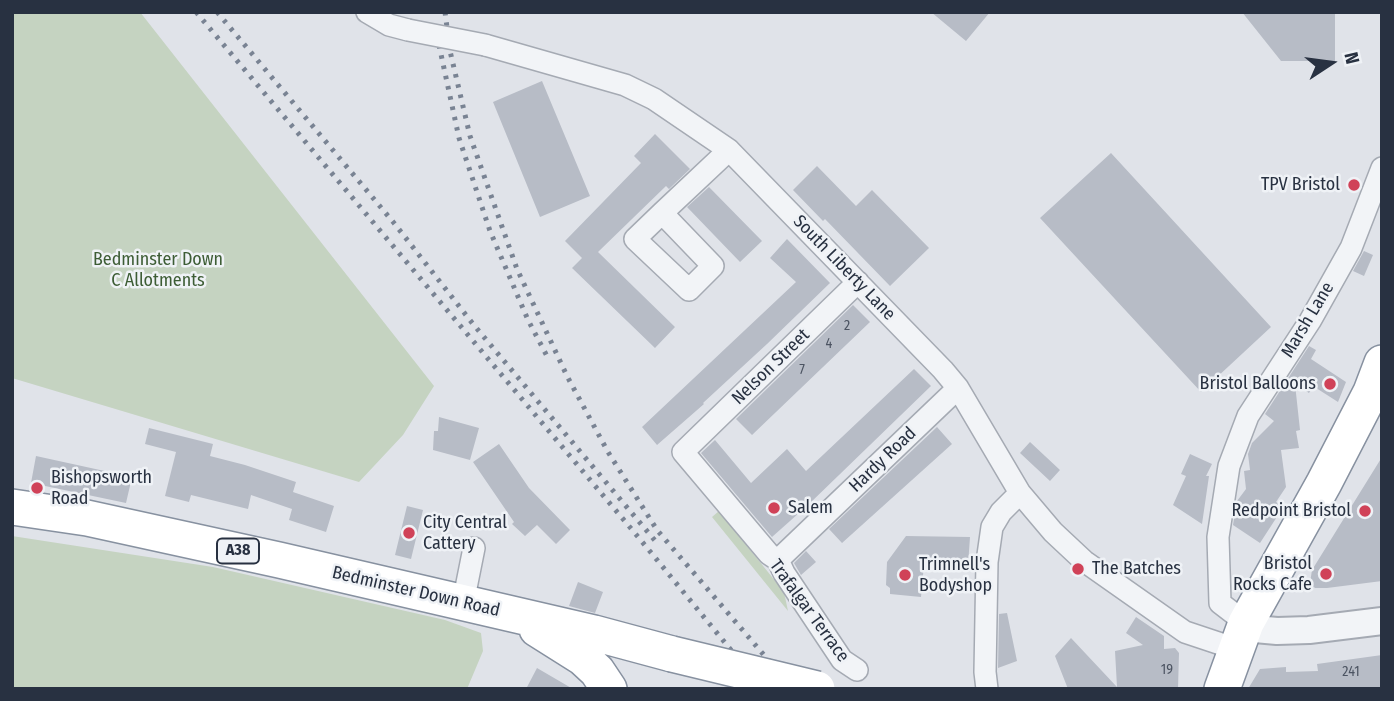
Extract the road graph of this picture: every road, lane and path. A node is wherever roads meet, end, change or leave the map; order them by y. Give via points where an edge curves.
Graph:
1 (367, 12) edge
2 (729, 150) junction
3 (1382, 168) edge
4 (662, 214) dead end
5 (858, 282) junction
6 (1382, 363) edge
7 (958, 388) junction
8 (683, 452) joint
9 (1020, 493) junction
10 (12, 507) edge
11 (474, 548) dead end
12 (778, 560) junction
13 (463, 603) junction
14 (499, 610) junction
15 (1382, 621) edge
16 (1242, 633) junction
17 (672, 654) junction
18 (857, 670) dead end
19 (609, 689) edge
20 (615, 689) edge
21 (817, 689) edge
22 (988, 689) edge
23 (1222, 689) edge

1 - 2 street, South Liberty Lane, bridge via 389,25 625,85
2 - 4 street
2 - 5 street, South Liberty Lane
3 - 16 street, Marsh Lane via 1350,248 1310,321 1248,416 1229,466 1218,537 1220,603
5 - 7 street, South Liberty Lane
5 - 8 street, Nelson Street
6 - 16 highway via 1324,483
7 - 9 street, South Liberty Lane
7 - 12 street, Hardy Road
8 - 12 street, Trafalgar Terrace
9 - 16 street, South Liberty Lane via 1084,561 1185,632
9 - 22 street via 992,527 987,562
10 - 13 highway, Bedminster Down Road / A38 via 87,518
11 - 13 street
12 - 18 street, Trafalgar Terrace via 842,660
13 - 14 highway, Bedminster Down Road / A38
14 - 17 highway, Bedminster Down Road / A38
14 - 19 highway, A38 via 571,650 597,671
15 - 16 street
16 - 23 highway
17 - 20 highway, A38 via 626,659 616,671
17 - 21 highway, Bedminster Down Road / A38, bridge

